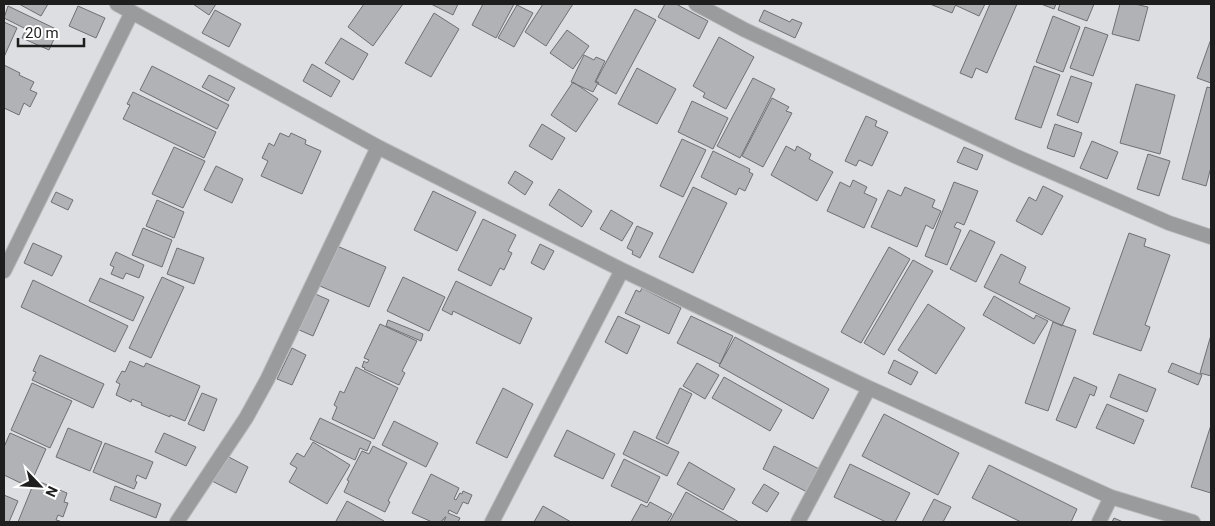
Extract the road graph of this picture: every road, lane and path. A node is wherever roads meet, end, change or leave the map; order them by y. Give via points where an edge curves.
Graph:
1 (117, 4) edge
2 (696, 4) edge
3 (132, 12) junction
4 (378, 148) junction
5 (1211, 237) edge
6 (622, 270) junction
7 (4, 271) edge
8 (869, 388) junction
9 (1111, 497) junction
10 (177, 522) edge
11 (492, 522) edge
12 (798, 522) edge
13 (1098, 522) edge
14 (1193, 522) edge

1 - 3 street
2 - 5 street via 1015,156 1169,223
3 - 4 street
3 - 7 street
4 - 6 street
4 - 10 street via 267,380 246,418
6 - 8 street
6 - 11 street
8 - 9 street
8 - 12 street
9 - 13 street
9 - 14 street

